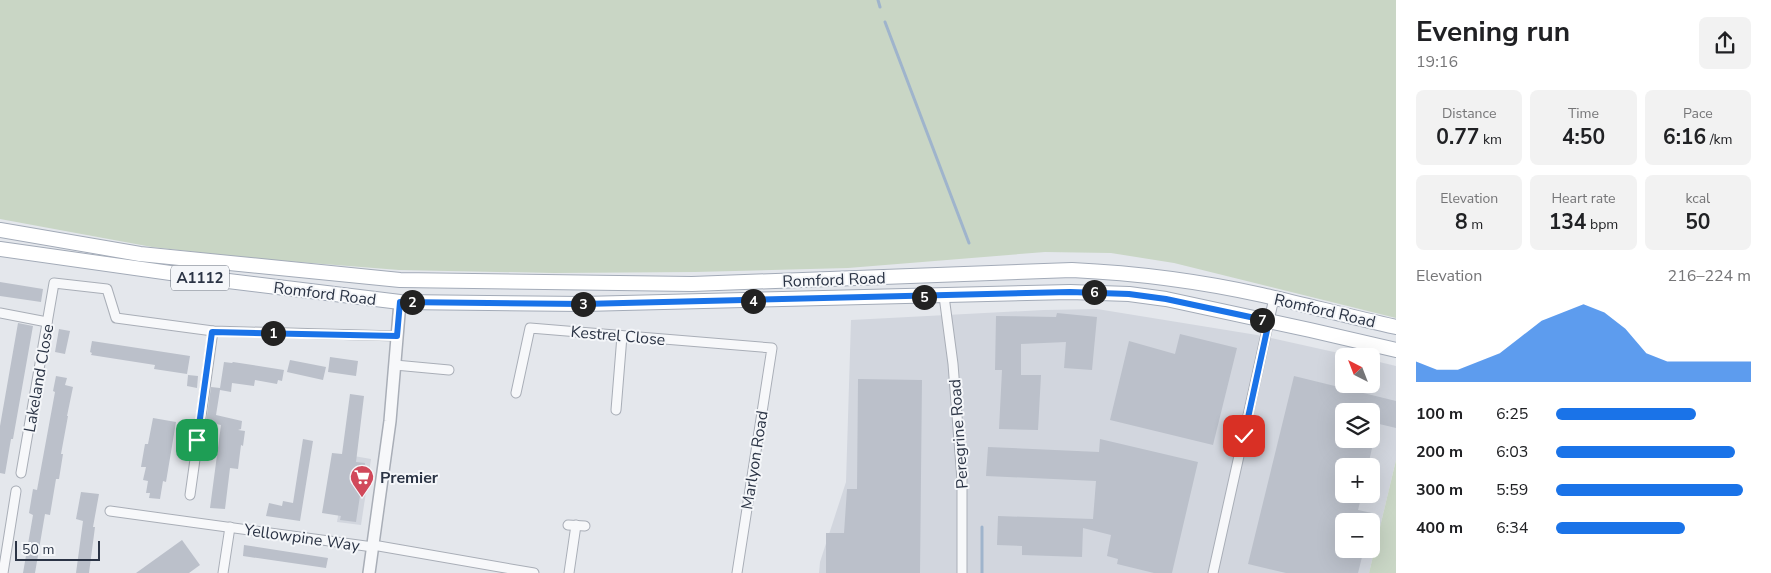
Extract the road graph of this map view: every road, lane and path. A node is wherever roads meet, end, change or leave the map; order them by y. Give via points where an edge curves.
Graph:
1 (0, 230) edge
2 (0, 249) edge
3 (400, 280) junction
4 (944, 296) junction
5 (1274, 298) junction
6 (400, 302) junction
7 (0, 314) edge
8 (1269, 321) junction
9 (47, 322) junction
10 (1396, 327) edge
11 (212, 332) junction
12 (397, 336) junction
13 (622, 336) junction
14 (772, 348) joint
15 (1396, 350) edge
16 (395, 364) junction
17 (448, 370) dead end
18 (516, 393) dead end
19 (616, 410) dead end
20 (21, 473) dead end
21 (16, 491) dead end
22 (190, 495) dead end
23 (110, 511) dead end
24 (576, 525) dead end
25 (230, 526) junction
26 (4, 539) edge
27 (373, 546) junction
28 (3, 573) edge
29 (223, 573) edge
30 (369, 573) edge
31 (534, 573) edge
32 (569, 573) edge
33 (737, 573) edge
34 (962, 573) edge
35 (1213, 573) edge

1 - 3 main road, Romford Road / A1112 via 140,254
2 - 6 main road, Romford Road / A1112
3 - 5 main road, Romford Road / A1112 via 692,284 1072,270 1160,277
3 - 6 main road
4 - 6 main road, Romford Road / A1112 via 583,304
4 - 8 main road, Romford Road / A1112 via 1070,292 1129,294
4 - 34 street, Peregrine Road via 962,480
5 - 8 street
5 - 10 main road, Romford Road / A1112
6 - 12 street
7 - 9 street
8 - 15 main road, Romford Road / A1112
8 - 35 street
9 - 11 street, Lakeland Close via 54,282 106,290 116,318
9 - 20 street, Lakeland Close
11 - 12 street
11 - 22 street
12 - 16 street
13 - 14 street, Kestrel Close
13 - 18 street, Kestrel Close via 530,328
13 - 19 street
14 - 33 street, Marlyon Road
16 - 17 street
16 - 27 street
21 - 26 street
23 - 25 street, Yellowpine Way
24 - 32 street
25 - 27 street, Yellowpine Way
25 - 29 street, Yellowpine Way
26 - 28 street
27 - 30 street
27 - 31 street

